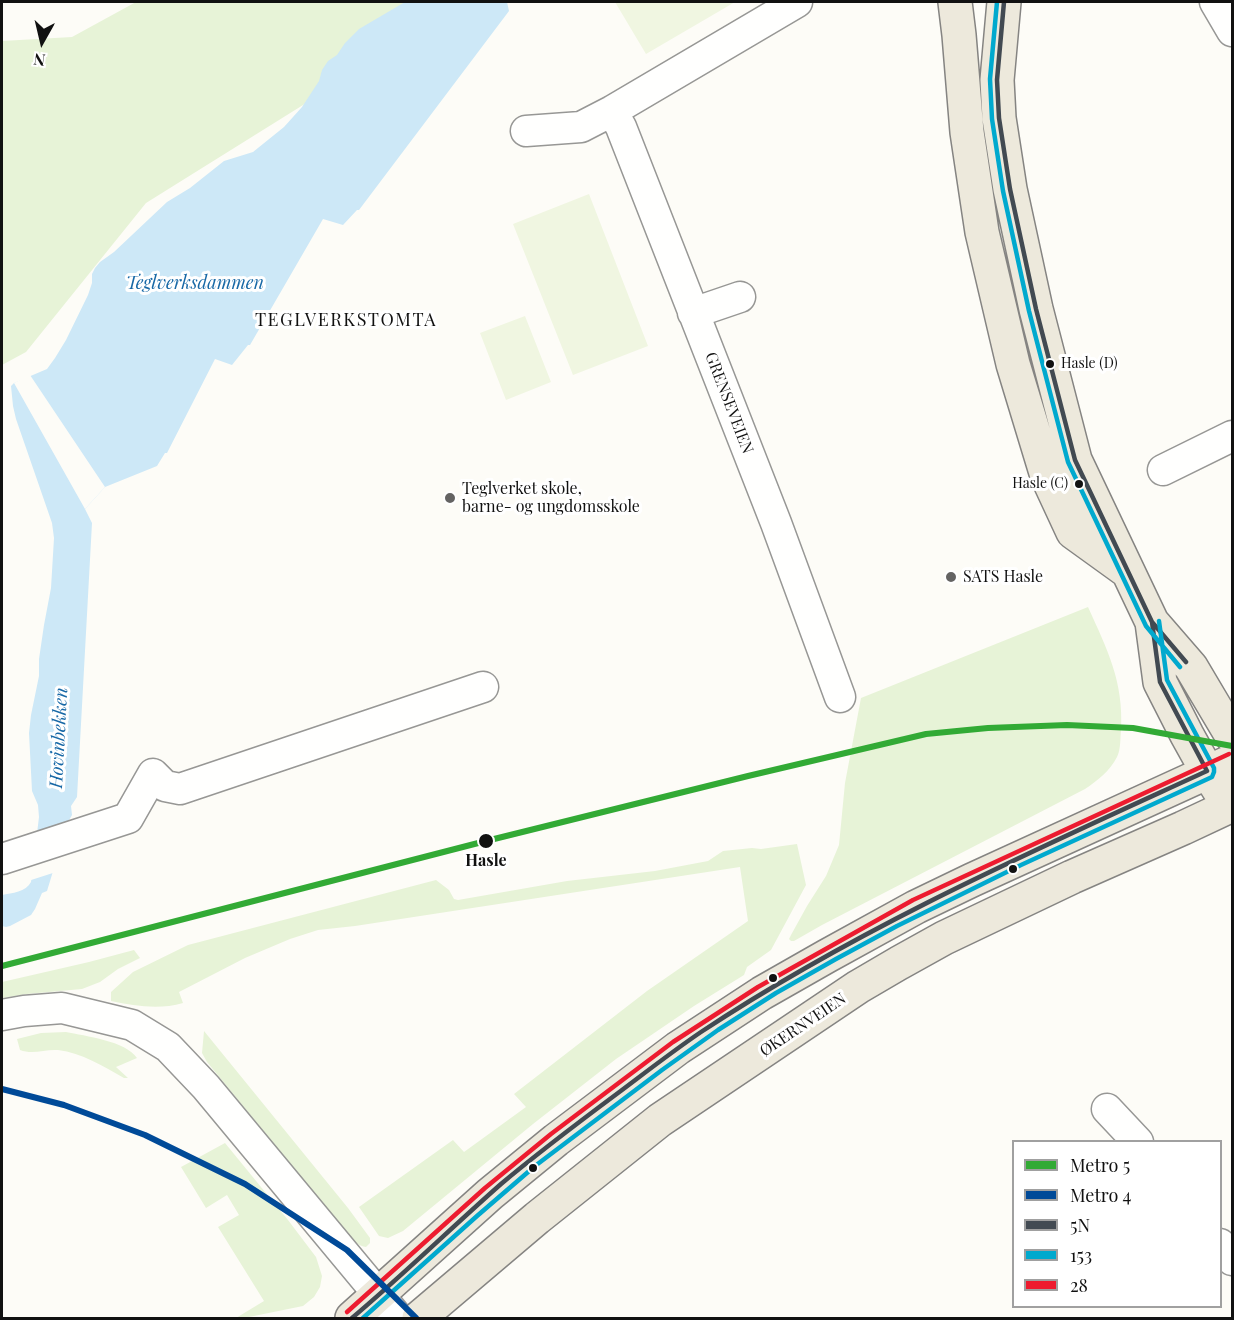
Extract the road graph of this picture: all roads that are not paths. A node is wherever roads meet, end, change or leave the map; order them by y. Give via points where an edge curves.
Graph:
1 (797, 2) edge
2 (955, 2) edge
3 (1004, 2) edge
4 (1215, 2) edge
5 (1233, 31) edge
6 (612, 111) junction
7 (526, 131) dead end
8 (740, 297) dead end
9 (693, 313) junction
10 (1013, 364) junction
11 (1233, 436) edge
12 (1075, 460) junction
13 (1163, 470) dead end
14 (1127, 571) junction
15 (1152, 622) junction
16 (483, 687) dead end
17 (840, 697) dead end
18 (1233, 736) edge
19 (1220, 766) edge
20 (1232, 807) edge
21 (11, 849) edge
22 (2, 1015) edge
23 (1107, 1109) dead end
24 (1136, 1140) edge
25 (1222, 1245) edge
26 (1233, 1260) edge
27 (388, 1307) edge
28 (352, 1318) edge
29 (419, 1318) edge

1 - 6 street
2 - 10 main road via 982,232
3 - 12 main road via 997,80 1010,189
4 - 5 street
6 - 7 street via 581,127
6 - 9 street, GRENSEVEIEN
8 - 9 street
9 - 17 street, GRENSEVEIEN
10 - 12 main road
10 - 14 main road via 1047,476 1073,532
11 - 13 street
12 - 14 main road
14 - 15 main road
15 - 18 main road via 1191,667
15 - 19 main road via 1160,681
16 - 21 street via 180,789 165,786 153,774 128,818 66,838
19 - 20 main road
19 - 27 main road via 916,907 762,993 678,1048 490,1194
20 - 29 main road, ØKERNVEIEN via 984,919 858,987 660,1120
22 - 27 street via 62,1008 132,1025 168,1047 206,1087
23 - 24 street
25 - 26 street
27 - 28 main road

